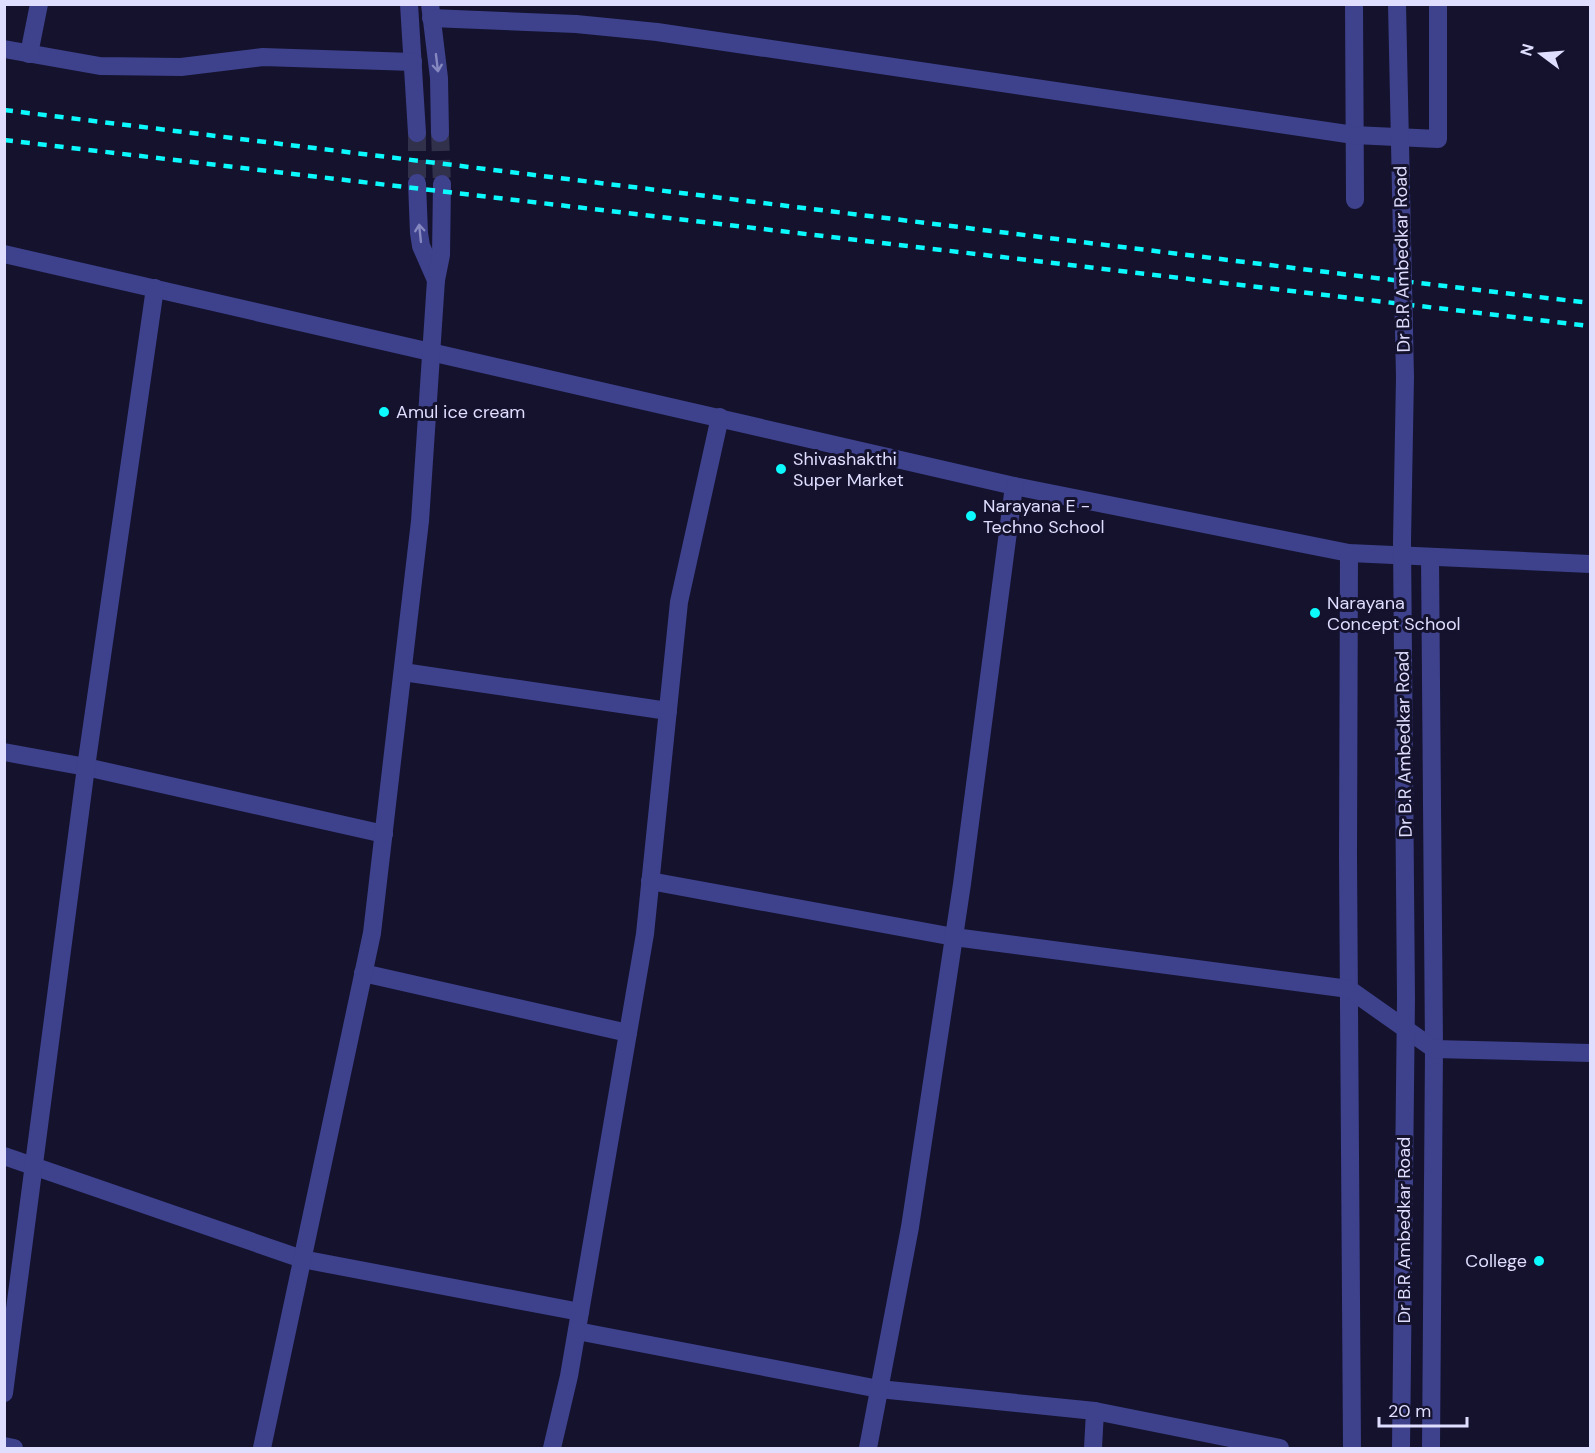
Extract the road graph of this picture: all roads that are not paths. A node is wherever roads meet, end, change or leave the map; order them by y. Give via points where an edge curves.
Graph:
1 (39, 4) edge
2 (409, 4) edge
3 (1354, 4) edge
4 (1397, 4) edge
5 (1438, 4) edge
6 (431, 11) edge
7 (4, 49) edge
8 (29, 54) junction
9 (413, 62) junction
10 (417, 133) tunnel mouth
11 (440, 133) tunnel mouth
12 (1354, 135) junction
13 (417, 183) tunnel mouth
14 (442, 184) tunnel mouth
15 (1355, 200) dead end
16 (4, 254) edge
17 (436, 280) junction
18 (155, 288) junction
19 (432, 352) junction
20 (720, 417) junction
21 (1014, 486) junction
22 (1349, 553) junction
23 (1430, 558) junction
24 (1590, 564) edge
25 (403, 672) junction
26 (668, 711) junction
27 (4, 752) edge
28 (86, 767) junction
29 (384, 834) junction
30 (650, 881) junction
31 (954, 937) junction
32 (363, 973) junction
33 (1349, 989) junction
34 (628, 1033) junction
35 (1434, 1049) junction
36 (1590, 1053) edge
37 (4, 1156) edge
38 (34, 1166) junction
39 (302, 1259) junction
40 (580, 1312) junction
41 (577, 1331) junction
42 (879, 1389) junction
43 (4, 1393) edge
44 (1095, 1412) junction
45 (4, 1446) edge
46 (14, 1449) edge
47 (262, 1449) edge
48 (552, 1449) edge
49 (868, 1449) edge
50 (1093, 1449) edge
51 (1280, 1449) edge
52 (1352, 1449) edge
53 (1401, 1449) edge
54 (1431, 1449) edge

1 - 8 street
2 - 9 street
3 - 12 street
4 - 53 street, Dr B.R Ambedkar Road, bridge via 1405,377 1402,553 1406,998
5 - 12 street via 1438,139
6 -> 11 street via 439,78
6 - 12 street via 657,32
7 - 8 street
8 - 9 street via 99,66 181,67 263,57
9 - 10 street
12 - 15 street
17 -> 13 street via 421,246
14 - 17 street via 441,255
16 - 18 street
17 - 19 street
18 - 19 street
18 - 28 street
19 - 20 street
19 - 25 street via 420,521
20 - 21 street
20 - 26 street via 679,602
21 - 22 street
21 - 31 street
22 - 23 street
22 - 33 street
23 - 24 street
23 - 35 street
25 - 26 street
25 - 29 street
26 - 30 street
27 - 28 street
28 - 29 street
28 - 38 street
29 - 32 street
30 - 31 street
30 - 34 street
31 - 33 street
31 - 42 street via 910,1227
32 - 34 street
32 - 39 street
33 - 35 street
33 - 52 street
34 - 40 street
35 - 36 street
35 - 54 street
37 - 38 street
38 - 39 street
38 - 43 street
39 - 40 street
39 - 47 street
40 - 41 street
41 - 42 street
41 - 48 street
42 - 44 street
42 - 49 street
44 - 50 street
44 - 51 street
45 - 46 street

